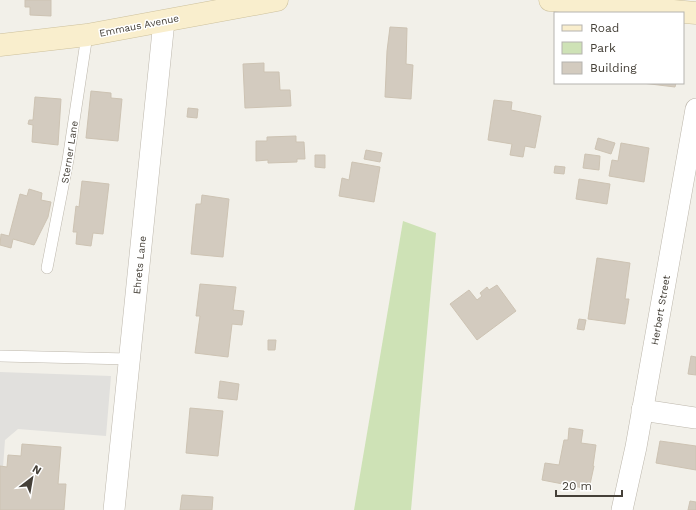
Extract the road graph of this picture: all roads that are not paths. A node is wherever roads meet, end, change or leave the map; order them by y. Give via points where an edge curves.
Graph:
1 (277, 0) edge
2 (550, 0) edge
3 (696, 13) edge
4 (164, 21) junction
5 (87, 35) junction
6 (0, 45) edge
7 (696, 109) edge
8 (689, 185) edge
9 (47, 268) dead end
10 (0, 356) edge
11 (129, 359) junction
12 (642, 410) junction
13 (696, 418) edge
14 (114, 510) edge
15 (622, 510) edge

1 - 4 main road, Emmaus Avenue
2 - 3 main road
4 - 5 main road, Emmaus Avenue
4 - 11 street, Ehrets Lane
5 - 6 main road, Emmaus Avenue
5 - 9 lane, Sterner Lane via 68,160
7 - 8 street, Herbert Street
8 - 12 street, Herbert Street
10 - 11 lane
11 - 14 street, Ehrets Lane
12 - 13 street
12 - 15 street, Herbert Street

